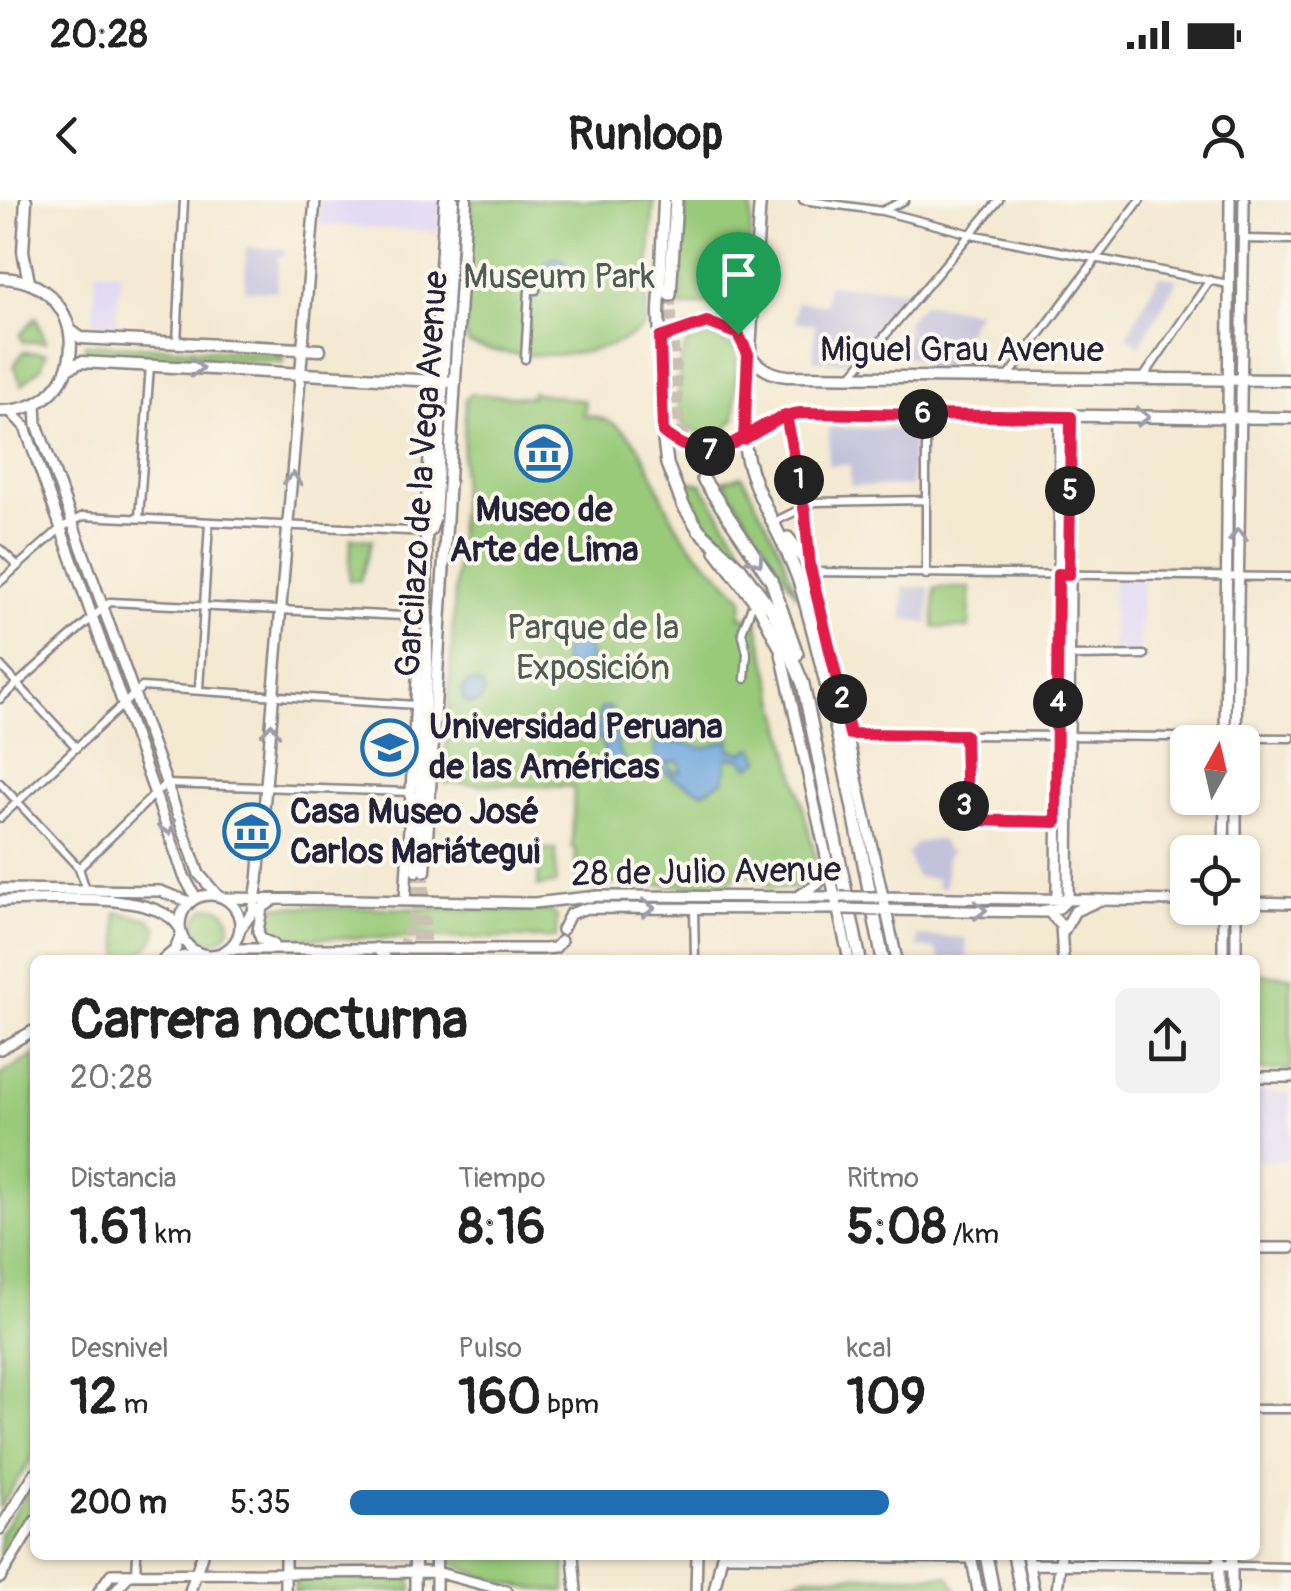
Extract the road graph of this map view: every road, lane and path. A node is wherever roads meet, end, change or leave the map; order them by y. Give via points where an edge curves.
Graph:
1 (26, 200) edge
2 (184, 200) edge
3 (315, 200) edge
4 (445, 200) edge
5 (454, 200) edge
6 (466, 200) edge
7 (664, 200) edge
8 (676, 200) edge
9 (760, 200) edge
10 (802, 200) edge
11 (907, 200) edge
12 (999, 200) edge
13 (1140, 200) edge
14 (1230, 200) edge
15 (1244, 201) edge
16 (882, 211) junction
17 (914, 220) junction
18 (971, 234) junction
19 (1244, 239) junction
20 (1291, 240) edge
21 (1098, 259) junction
22 (0, 278) edge
23 (1210, 280) junction
24 (29, 282) junction
25 (1228, 284) junction
26 (536, 290) dead end
27 (670, 295) tunnel mouth
28 (1228, 304) junction
29 (1242, 305) junction
30 (70, 330) junction
31 (660, 338) junction
32 (177, 343) junction
33 (305, 349) junction
34 (320, 350) dead end
35 (748, 354) junction
36 (525, 360) dead end
37 (150, 365) junction
38 (67, 369) junction
39 (302, 375) junction
40 (850, 377) junction
41 (1008, 377) junction
42 (1142, 378) junction
43 (1291, 380) edge
44 (444, 382) junction
45 (1227, 382) junction
46 (1240, 382) junction
47 (36, 404) junction
48 (5, 411) edge
49 (926, 414) junction
50 (786, 415) junction
51 (1233, 415) junction
52 (1066, 417) junction
53 (1291, 418) edge
54 (663, 432) junction
55 (744, 439) junction
56 (703, 479) tunnel mouth
57 (926, 500) junction
58 (804, 504) junction
59 (139, 518) junction
60 (71, 520) junction
61 (210, 523) junction
62 (778, 524) junction
63 (289, 527) junction
64 (61, 528) junction
65 (430, 532) junction
66 (708, 540) junction
67 (0, 549) edge
68 (18, 566) junction
69 (811, 570) junction
70 (926, 575) junction
71 (1064, 575) junction
72 (1226, 576) junction
73 (1238, 577) junction
74 (1291, 577) edge
75 (0, 582) edge
76 (102, 605) junction
77 (204, 606) junction
78 (751, 608) dead end
79 (281, 611) junction
80 (92, 614) junction
81 (424, 617) junction
82 (423, 644) junction
83 (1144, 655) dead end
84 (1068, 656) junction
85 (0, 665) edge
86 (745, 679) dead end
87 (17, 683) junction
88 (803, 684) junction
89 (199, 689) junction
90 (133, 693) junction
91 (274, 694) junction
92 (0, 699) edge
93 (124, 703) junction
94 (417, 705) junction
95 (1231, 725) edge
96 (1232, 725) edge
97 (850, 734) junction
98 (965, 735) junction
99 (1063, 737) junction
100 (1291, 738) edge
101 (1170, 739) edge
102 (1260, 739) edge
103 (76, 746) junction
104 (0, 783) edge
105 (166, 784) junction
106 (266, 787) junction
107 (155, 792) junction
108 (412, 792) junction
109 (18, 802) junction
110 (0, 818) edge
111 (1056, 822) junction
112 (826, 860) junction
113 (79, 868) junction
114 (0, 889) edge
115 (86, 890) junction
116 (221, 897) junction
117 (256, 897) junction
118 (792, 897) junction
119 (838, 897) junction
120 (880, 897) junction
121 (282, 898) junction
122 (1062, 899) junction
123 (193, 900) junction
124 (1108, 900) junction
125 (0, 901) edge
126 (405, 901) junction
127 (557, 901) junction
128 (1170, 902) edge
129 (1260, 902) edge
130 (1291, 903) edge
131 (694, 908) junction
132 (840, 909) junction
133 (882, 910) junction
134 (1041, 911) junction
135 (1223, 925) edge
136 (1236, 925) edge
137 (180, 932) junction
138 (240, 932) junction
139 (1063, 932) junction
140 (562, 936) junction
141 (290, 947) junction
142 (245, 948) junction
143 (373, 948) junction
144 (411, 948) junction
145 (229, 949) junction
146 (430, 954) edge
147 (170, 955) edge
148 (206, 955) edge
149 (213, 955) edge
150 (246, 955) edge
151 (384, 955) edge
152 (411, 955) edge
153 (561, 955) edge
154 (695, 955) edge
155 (847, 955) edge
156 (859, 955) edge
157 (882, 955) edge
158 (895, 955) edge
159 (1063, 955) edge
160 (1222, 955) edge
161 (1236, 955) edge
162 (30, 1033) edge
163 (0, 1048) edge
164 (1260, 1077) edge
165 (1291, 1077) edge
166 (1260, 1248) edge
167 (1291, 1248) edge
168 (1260, 1408) edge
169 (1291, 1409) edge
170 (30, 1480) edge
171 (0, 1529) edge
172 (30, 1529) edge
173 (136, 1560) edge
174 (200, 1560) edge
175 (285, 1560) edge
176 (415, 1560) edge
177 (436, 1560) edge
178 (574, 1560) edge
179 (696, 1560) edge
180 (698, 1560) edge
181 (775, 1560) edge
182 (972, 1560) edge
183 (987, 1560) edge
184 (1015, 1560) edge
185 (1028, 1560) edge
186 (1055, 1560) edge
187 (1219, 1560) edge
188 (1232, 1560) edge
189 (726, 1561) edge
190 (1291, 1567) edge
191 (415, 1572) junction
192 (436, 1572) junction
193 (196, 1573) junction
194 (285, 1573) junction
195 (133, 1574) junction
196 (0, 1578) edge
197 (101, 1586) edge
198 (116, 1587) edge
199 (190, 1591) edge
200 (286, 1591) edge
201 (416, 1591) edge
202 (436, 1591) edge
203 (507, 1591) edge
204 (576, 1591) edge
205 (696, 1591) edge
206 (714, 1591) edge
207 (978, 1591) edge
208 (993, 1591) edge
209 (1021, 1591) edge
210 (1034, 1591) edge
211 (1057, 1591) edge
212 (1218, 1591) edge
213 (1232, 1591) edge

1 - 24 main road
2 - 32 street
3 - 33 main road
4 - 44 main road, Garcilazo de la Vega Avenue
5 - 44 main road
6 - 44 main road, Garcilazo de la Vega Avenue
7 - 31 main road
8 - 27 highway
9 - 35 main road
10 - 16 street
11 - 16 street
11 - 17 street
12 - 18 street
13 - 21 street
14 - 15 main road
14 - 25 main road
15 - 19 main road
16 - 17 street
17 - 18 street
18 - 21 street
18 - 40 street
19 - 20 street
19 - 29 main road
21 - 23 street
21 - 41 street
22 - 24 main road
23 - 25 street
23 - 42 street
24 - 30 main road via 58,304
25 - 28 main road
26 - 36 street via 529,290
28 - 29 main road
28 - 45 main road
29 - 46 main road
30 - 32 main road via 81,338
30 - 38 main road
31 - 35 main road, Miguel Grau Avenue via 693,324 720,324 738,334
31 - 54 main road
32 - 33 main road
33 - 34 main road
33 - 39 main road
35 - 40 main road, Miguel Grau Avenue via 777,375
35 - 55 main road
37 - 38 main road via 81,362
37 -> 39 main road
37 - 59 street
38 - 47 main road
39 - 44 main road
63 -> 39 main road
40 - 41 main road, Miguel Grau Avenue
41 - 42 main road, Miguel Grau Avenue
42 - 45 main road, Miguel Grau Avenue
43 - 46 main road, Miguel Grau Avenue
44 - 65 main road, Garcilazo de la Vega Avenue
44 - 82 main road, Garcilazo de la Vega Avenue via 420,871
45 - 46 main road, Miguel Grau Avenue
45 - 51 main road
46 - 51 main road
47 - 48 main road
47 - 60 main road via 35,418
48 - 64 main road via 26,428
49 - 50 main road, Miguel Grau Avenue
49 - 52 main road, Miguel Grau Avenue
49 - 57 street
50 - 55 main road, Miguel Grau Avenue
50 - 58 main road
52 -> 51 main road, Miguel Grau Avenue
51 - 53 main road, Miguel Grau Avenue
51 - 72 main road
73 -> 51 main road
52 - 71 main road
54 - 55 main road, Miguel Grau Avenue via 700,450
54 - 66 highway via 676,489
55 - 62 highway via 748,464
56 -> 88 highway via 782,602
57 - 58 street
57 - 70 street
58 - 62 street
58 - 69 main road
59 - 60 street
59 - 61 street
60 - 64 street
60 - 76 main road
61 - 63 street
61 - 77 street
62 - 69 highway
62 - 157 highway via 839,737
63 - 65 street
63 - 79 main road
64 - 68 street
64 - 80 main road
65 - 81 main road, Garcilazo de la Vega Avenue
66 - 88 highway via 772,610
66 - 112 main road via 760,608 780,649
67 - 68 street
68 - 75 street
69 - 70 street
69 - 97 main road
70 - 71 street
71 - 72 street
71 - 84 main road
71 - 99 main road
72 - 73 street
72 - 95 main road
73 - 74 street
73 - 96 main road
76 - 77 street
76 - 80 street
76 - 90 main road
77 - 79 street
77 - 89 street
78 - 86 street via 742,632
79 - 81 street
79 - 91 main road
80 - 87 street
80 - 93 main road
81 - 82 main road, Garcilazo de la Vega Avenue
82 - 94 main road, Garcilazo de la Vega Avenue
83 - 84 street
84 - 99 main road
85 - 87 street
87 - 92 street
87 - 103 street
88 - 156 highway
89 - 90 street via 151,686
89 - 91 street
90 - 93 street
90 - 105 main road
91 - 94 street
106 -> 91 main road
93 - 103 street
93 - 107 main road
94 - 108 main road, Garcilazo de la Vega Avenue
97 - 98 street
97 - 120 main road
98 - 99 street
98 - 111 street via 967,820
99 - 101 street
99 - 111 main road
99 - 122 main road
100 - 102 street
103 - 109 street
104 - 109 street
105 - 106 street
105 - 107 street
105 - 116 main road via 199,874
106 - 108 street
106 - 117 main road
107 - 113 street
107 -> 123 main road
108 - 126 main road, Garcilazo de la Vega Avenue
109 - 110 street
109 - 113 street
111 - 122 main road
112 - 118 main road via 818,884
112 - 119 main road
113 - 115 street
114 - 115 main road
115 - 123 main road via 160,891
116 - 117 main road, 28 de Julio Avenue
116 - 123 main road
116 - 138 main road via 236,908
117 - 121 main road, 28 de Julio Avenue
117 - 138 main road
118 - 119 main road, 28 de Julio Avenue
118 - 127 main road, 28 de Julio Avenue
119 - 120 main road, 28 de Julio Avenue, bridge
119 - 132 main road
120 - 122 main road, 28 de Julio Avenue
120 - 133 main road
121 - 126 main road, 28 de Julio Avenue
121 - 141 main road via 264,905 258,933 266,942
122 - 124 main road, 28 de Julio Avenue
122 - 134 main road via 1059,908
123 - 137 main road via 181,914
124 - 128 main road, 28 de Julio Avenue
124 - 139 main road via 1075,911
125 - 137 main road via 142,904 165,912
126 - 127 main road, 28 de Julio Avenue
127 - 140 main road
129 - 130 main road
131 - 132 main road, 28 de Julio Avenue
140 -> 131 main road, 28 de Julio Avenue via 569,915 584,908
131 - 154 street
132 - 133 main road, 28 de Julio Avenue, bridge
132 - 155 main road
133 -> 134 main road, 28 de Julio Avenue
133 - 158 main road
134 - 139 main road via 1056,915
135 - 160 main road
136 - 161 main road
137 - 147 main road
137 - 148 main road
138 - 142 main road
138 - 145 main road
139 - 159 main road
140 - 146 main road, 28 de Julio Avenue via 549,949
140 - 153 main road
141 - 142 main road, 28 de Julio Avenue
141 - 143 main road, 28 de Julio Avenue
142 - 145 main road, 28 de Julio Avenue
142 - 150 main road
143 - 144 main road, 28 de Julio Avenue
143 - 151 main road
144 - 146 main road, 28 de Julio Avenue
144 - 152 main road
145 - 149 main road
162 - 163 main road
164 - 165 main road
166 - 167 main road
168 - 169 street
170 - 171 main road
172 - 196 main road
173 - 195 street
174 - 193 main road
175 - 194 main road
176 - 191 main road
177 - 192 main road
178 - 204 main road
179 - 205 main road
180 - 189 main road via 707,1574
181 - 189 main road
182 - 207 main road
183 - 208 highway
184 - 209 highway
185 - 210 main road
186 - 211 main road
187 - 188 main road
187 - 212 main road
188 - 190 street
188 - 213 main road
189 - 206 main road
191 - 192 main road
191 - 194 main road
191 - 201 main road
192 - 202 main road
192 - 203 main road
193 - 194 main road
193 - 195 main road
193 - 199 main road
194 - 200 main road
195 - 197 main road via 111,1574
195 - 198 main road
197 - 198 main road

